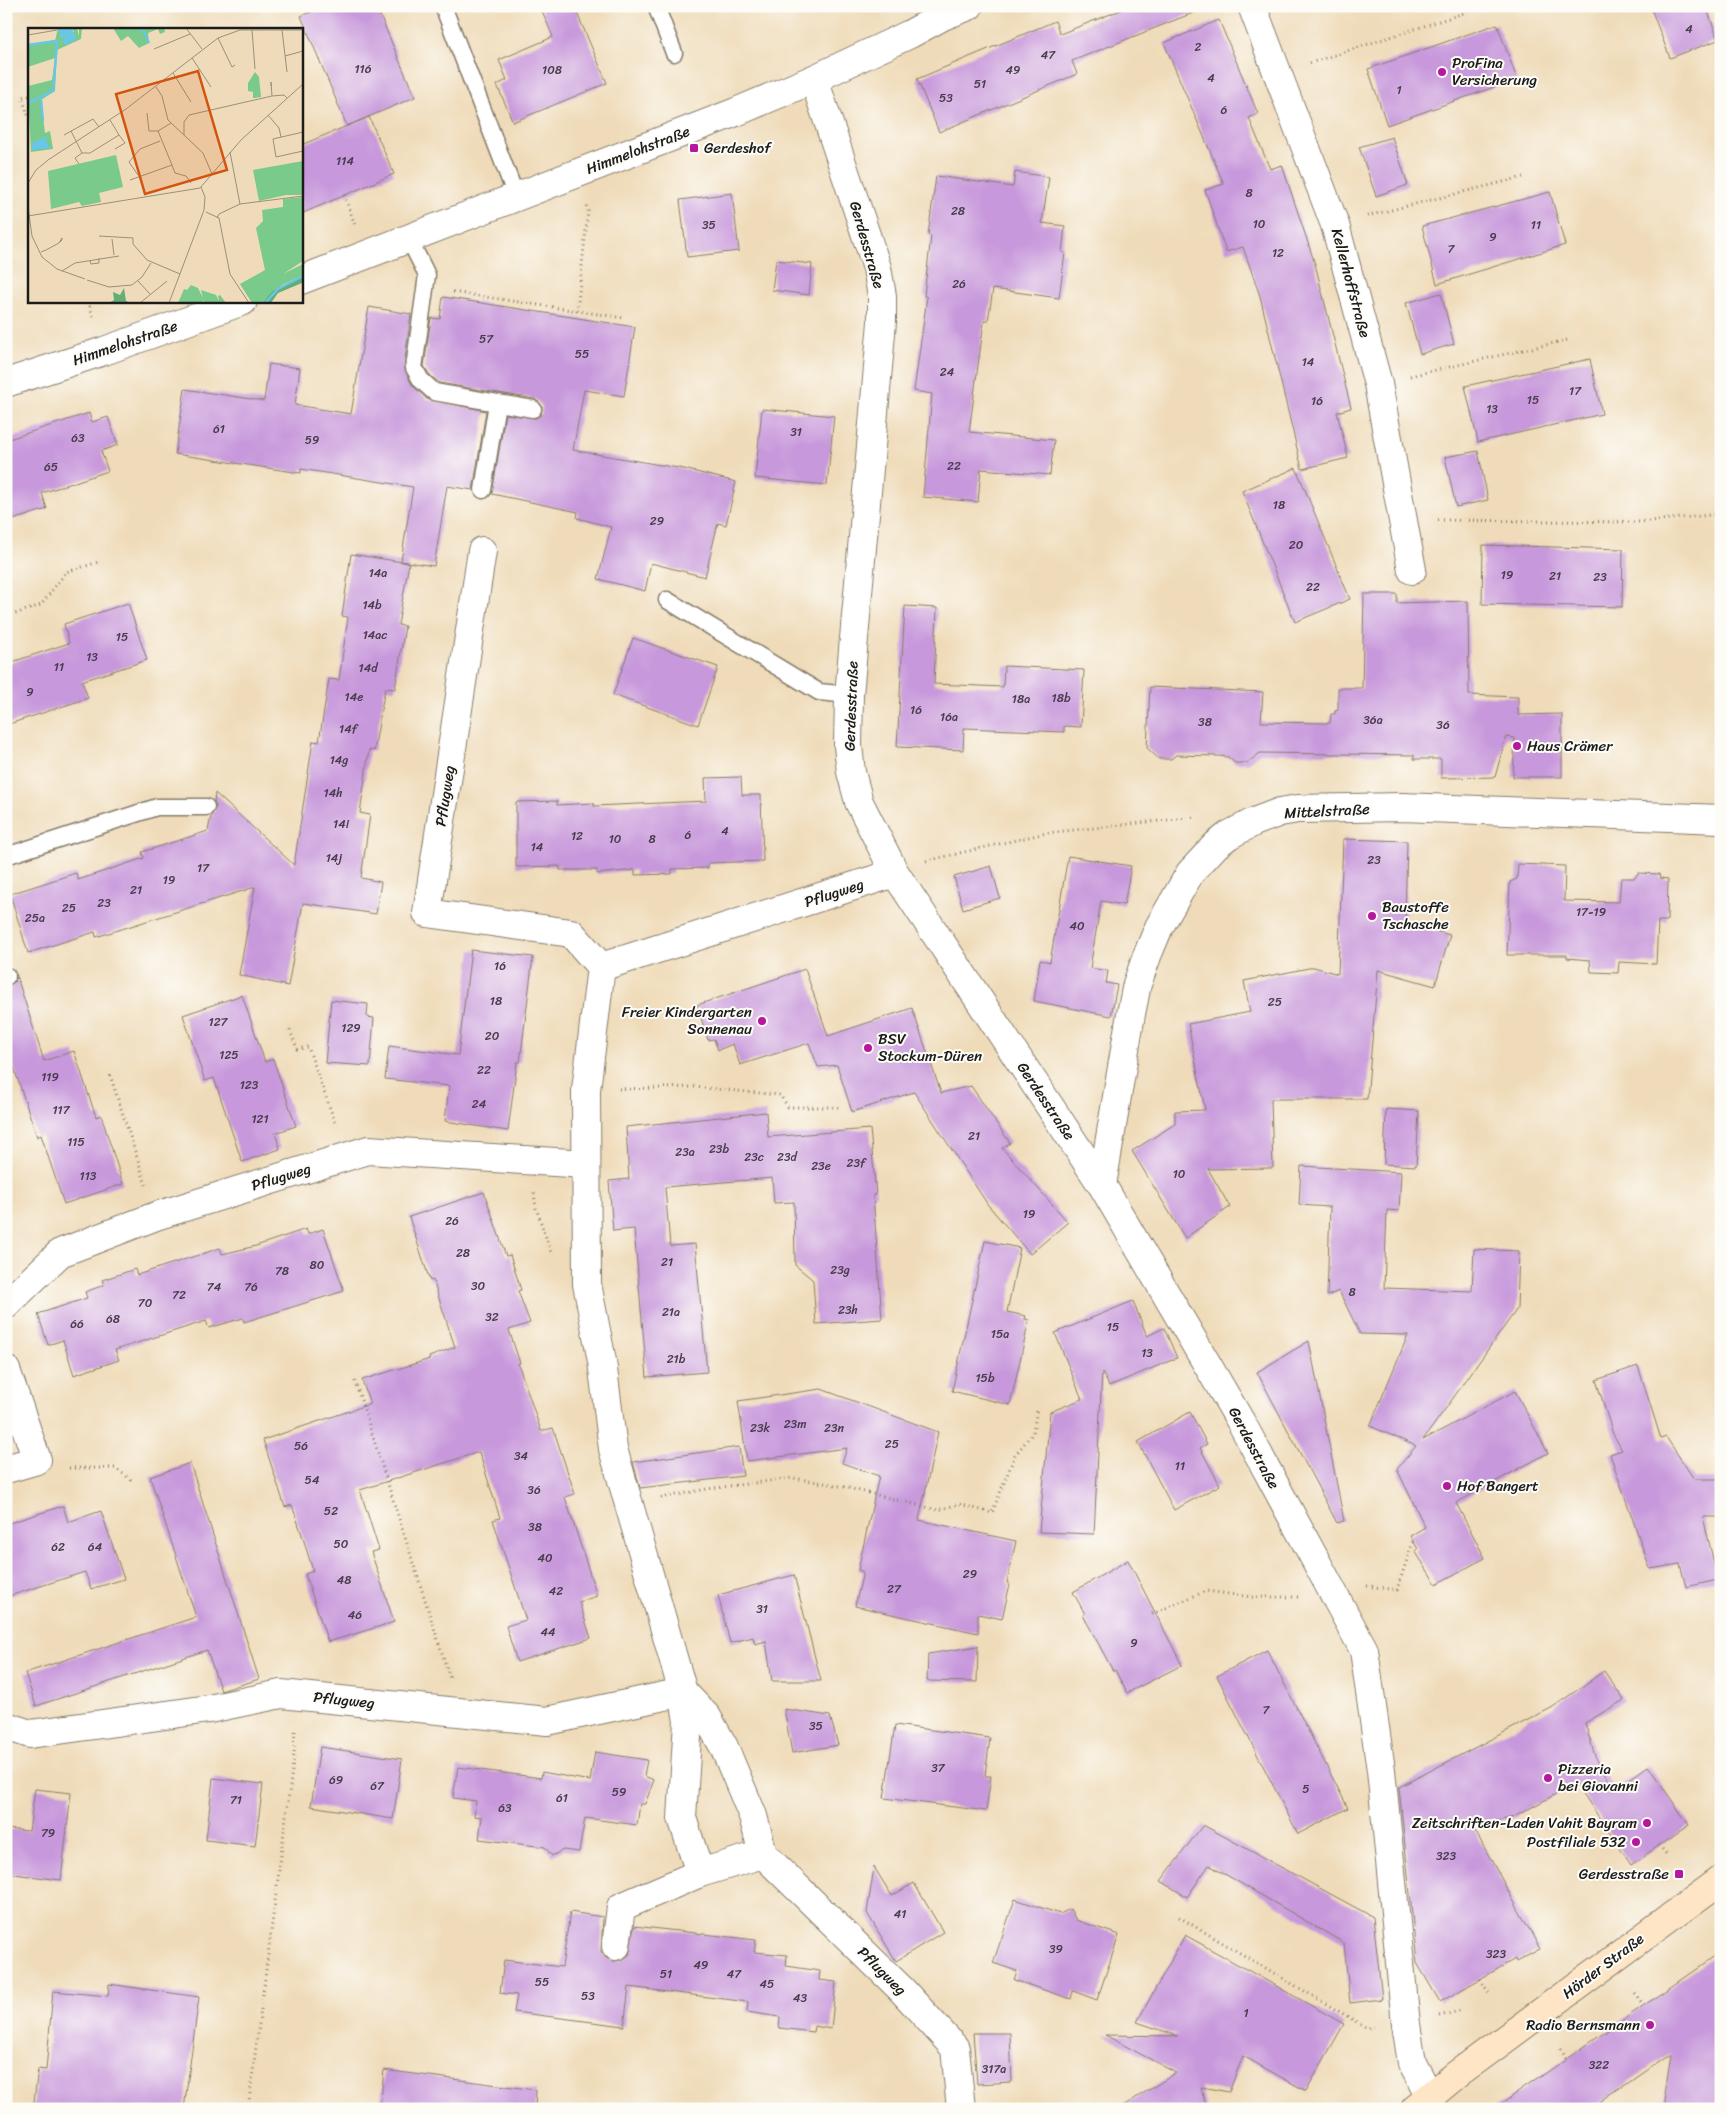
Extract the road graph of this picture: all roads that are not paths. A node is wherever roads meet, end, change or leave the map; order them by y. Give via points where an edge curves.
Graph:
1 (443, 6) edge
2 (656, 6) edge
3 (969, 6) edge
4 (1252, 6) edge
5 (674, 53) dead end
6 (814, 79) junction
7 (516, 196) junction
8 (410, 239) junction
9 (302, 280) edge
10 (240, 302) edge
11 (6, 384) edge
12 (497, 403) junction
13 (533, 409) dead end
14 (484, 490) dead end
15 (482, 551) dead end
16 (1412, 570) dead end
17 (667, 600) dead end
18 (849, 695) junction
19 (206, 807) dead end
20 (1721, 819) edge
21 (6, 856) edge
22 (895, 873) junction
23 (601, 967) junction
24 (586, 1164) junction
25 (1102, 1185) junction
26 (6, 1305) edge
27 (6, 1370) edge
28 (6, 1468) edge
29 (683, 1692) junction
30 (6, 1726) edge
31 (763, 1854) junction
32 (700, 1873) junction
33 (1721, 1880) edge
34 (616, 1946) dead end
35 (1423, 2103) edge
36 (961, 2109) edge

1 - 7 lane
2 - 5 lane
3 - 6 street, Himmelohstraße
4 - 16 street, Kellerhoffstraße via 1335,225 1378,384
6 - 7 street, Himmelohstraße
6 - 18 street, Gerdesstraße via 877,268 882,296
7 - 8 street, Himmelohstraße
8 - 9 street, Himmelohstraße
8 - 12 lane via 427,275 414,368 434,392
10 - 11 street, Himmelohstraße
12 - 13 lane
12 - 14 lane
15 - 23 street, Pflugweg via 427,913 571,933
17 - 18 lane via 819,692
18 - 22 street, Gerdesstraße via 848,746 859,802
19 - 21 lane via 157,807
20 - 25 street, Mittelstraße via 1402,807 1298,809 1280,812 1229,835 1190,873 1159,927 1147,956 1131,1014
22 - 23 street, Pflugweg
22 - 25 street, Gerdesstraße
23 - 24 street via 586,1090
24 - 26 street, Pflugweg via 368,1150 156,1216 60,1253
24 - 29 street via 588,1284 613,1450
25 - 35 street, Gerdesstraße via 1241,1422 1364,1650 1380,1770 1406,2024
27 - 28 street via 37,1460
29 - 30 street, Pflugweg via 547,1721 281,1694 30,1734
29 - 31 street via 706,1716 724,1747 753,1816
29 - 32 street via 688,1721 682,1818
31 - 32 street
31 - 36 street, Pflugweg via 901,1989 955,2048
32 - 34 street via 621,1907
33 - 35 main road, Hörder Straße

